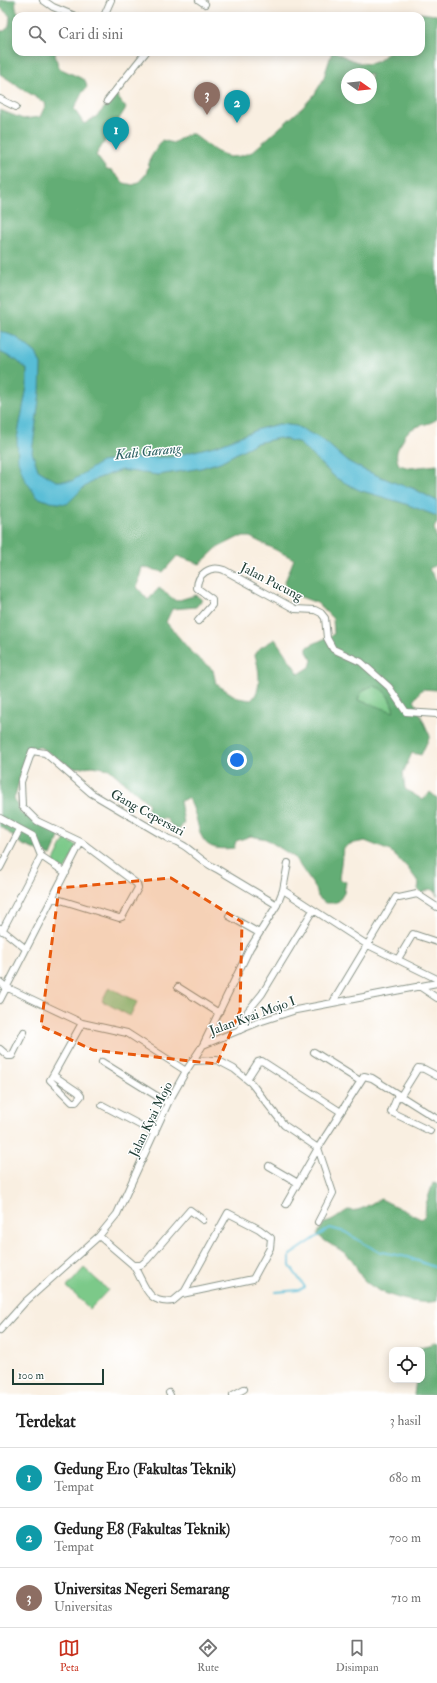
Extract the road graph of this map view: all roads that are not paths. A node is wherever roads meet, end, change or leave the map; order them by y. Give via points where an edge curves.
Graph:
1 (43, 0) edge
2 (111, 0) edge
3 (199, 0) edge
4 (205, 4) dead end
5 (65, 12) edge
6 (106, 12) edge
7 (143, 56) edge
8 (0, 99) edge
9 (107, 101) dead end
10 (16, 107) dead end
11 (198, 621) dead end
12 (437, 714) edge
13 (0, 818) edge
14 (20, 829) junction
15 (81, 842) junction
16 (41, 856) junction
17 (288, 863) dead end
18 (0, 868) edge
19 (66, 873) junction
20 (283, 890) junction
21 (54, 898) junction
22 (277, 905) junction
23 (437, 907) edge
24 (312, 910) junction
25 (229, 916) dead end
26 (1, 929) edge
27 (259, 933) junction
28 (437, 942) edge
29 (366, 944) junction
30 (26, 949) junction
31 (398, 959) junction
32 (437, 979) edge
33 (0, 982) edge
34 (437, 983) edge
35 (419, 986) junction
36 (6, 987) junction
37 (178, 988) dead end
38 (437, 998) edge
39 (0, 1000) edge
40 (333, 1002) junction
41 (219, 1013) junction
42 (82, 1023) junction
43 (240, 1030) junction
44 (24, 1032) dead end
45 (203, 1045) junction
46 (0, 1049) edge
47 (314, 1052) dead end
48 (193, 1061) junction
49 (102, 1062) dead end
50 (186, 1071) junction
51 (53, 1075) junction
52 (437, 1076) edge
53 (247, 1080) junction
54 (360, 1081) junction
55 (399, 1096) junction
56 (168, 1103) junction
57 (102, 1105) dead end
58 (341, 1112) junction
59 (437, 1119) edge
60 (430, 1131) dead end
61 (155, 1133) junction
62 (318, 1148) junction
63 (269, 1166) dead end
64 (298, 1183) junction
65 (286, 1204) dead end
66 (203, 1220) dead end
67 (318, 1222) dead end
68 (99, 1236) junction
69 (133, 1265) junction
70 (182, 1294) junction
71 (0, 1330) edge
72 (244, 1389) dead end
73 (233, 1395) edge

1 - 5 street
2 - 6 street
3 - 4 street
7 - 9 street
8 - 10 street
11 - 12 street, Jalan Pucung via 212,605 212,599 197,588 199,576 219,568 295,609 318,611 325,618 327,638 333,649 361,662 389,687 406,712
13 - 14 street
14 - 16 street via 33,836
14 - 18 street
15 - 19 street
15 - 21 street via 137,884 137,890 119,918
15 - 22 street, Gang Cepersari via 37,821 22,805 21,782 32,751 45,753 91,793 169,839 179,842 209,865
16 - 19 street
16 - 26 street
17 - 20 street, Jalan Kyai Mojo
19 - 21 street
20 - 22 street, Jalan Kyai Mojo
20 - 24 street
21 - 30 street
22 - 27 street, Jalan Kyai Mojo
23 - 29 street via 417,894 396,897
24 - 29 street
24 - 43 street via 262,994 248,1011
25 - 27 street
26 - 30 street
27 - 41 street, Jalan Kyai Mojo
28 - 31 street via 413,934
29 - 31 street
29 - 40 street
30 - 36 street
31 - 32 street
33 - 36 street
34 - 35 street, Jalan Kyai Mojo I
35 - 38 street
35 - 40 street, Jalan Kyai Mojo I
36 - 39 street
36 - 42 street
37 - 41 street
40 - 43 street, Jalan Kyai Mojo I via 296,1010
41 - 45 street, Jalan Kyai Mojo
42 - 50 street via 127,1034
42 - 51 street
43 - 45 street, Jalan Kyai Mojo I
44 - 46 street via 12,1056 8,1056
45 - 48 street, Jalan Kyai Mojo
47 - 54 street
48 - 50 street, Jalan Kyai Mojo
48 - 53 street via 219,1061
49 - 56 street
50 - 56 street, Jalan Kyai Mojo
51 - 51 street via 50,1082 72,1102 76,1102 80,1096 78,1092
52 - 55 street via 418,1068
53 - 58 street via 258,1062 262,1061
53 - 62 street via 284,1125
54 - 55 street via 364,1076 370,1077
54 - 58 street
55 - 59 street
55 - 60 street via 392,1112
56 - 61 street, Jalan Kyai Mojo
57 - 61 street
58 - 62 street
61 - 68 street, Jalan Kyai Mojo via 117,1214
62 - 64 street
62 - 67 street via 333,1193
63 - 64 street
64 - 65 street
66 - 69 street via 190,1210 147,1260 140,1265
68 - 69 street
68 - 71 street, Jalan Kyai Mojo via 25,1302
69 - 70 street via 150,1297 170,1302
70 - 70 street via 228,1213 271,1238 270,1248 254,1279
72 - 73 street

